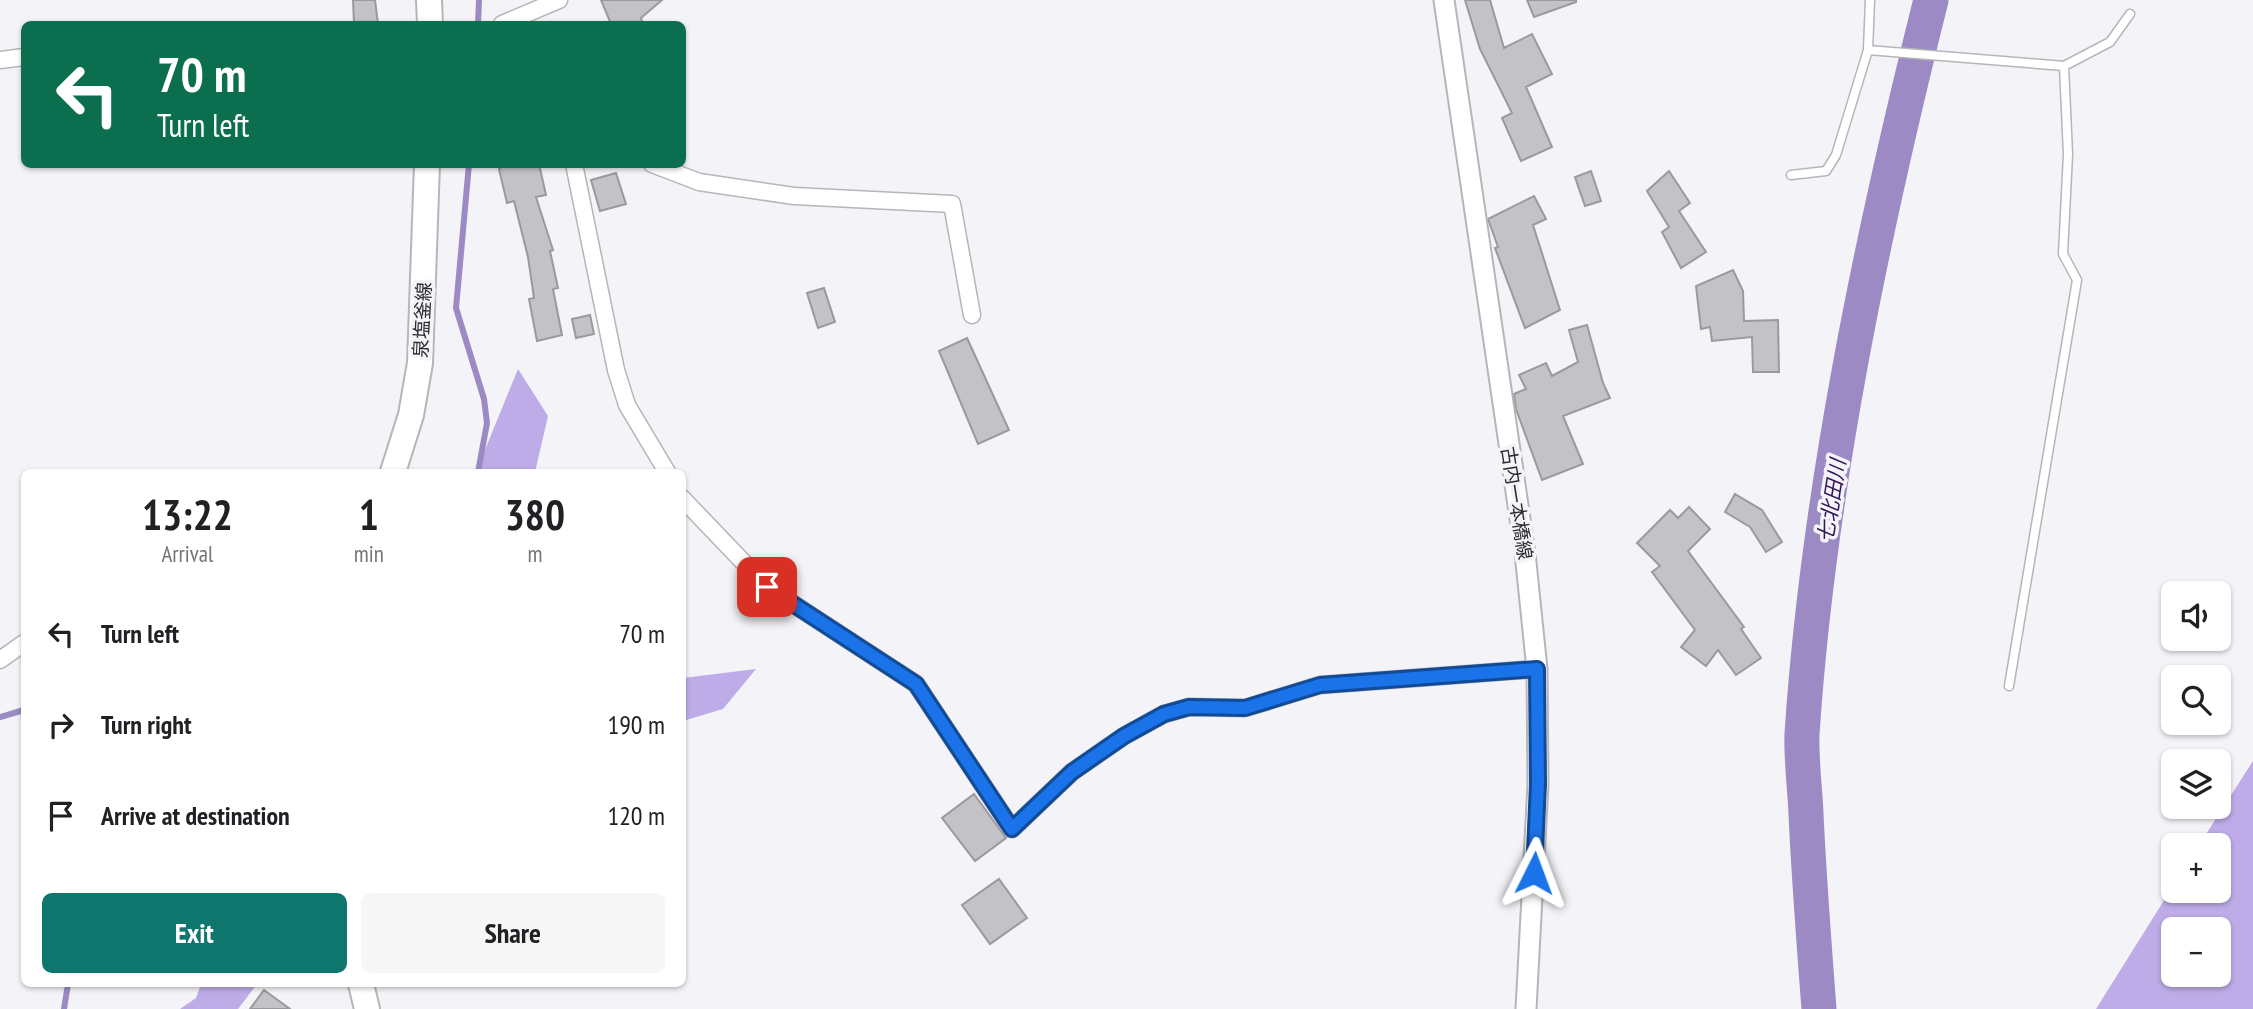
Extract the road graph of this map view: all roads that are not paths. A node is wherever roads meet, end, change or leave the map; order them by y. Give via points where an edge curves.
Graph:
1 (429, 0) edge
2 (559, 0) edge
3 (1444, 0) edge
4 (1870, 0) edge
5 (2130, 14) dead end
6 (430, 21) edge
7 (513, 21) edge
8 (1868, 50) junction
9 (21, 58) edge
10 (0, 60) edge
11 (2064, 65) junction
12 (427, 168) edge
13 (575, 168) edge
14 (662, 168) edge
15 (1791, 175) dead end
16 (972, 315) dead end
17 (394, 469) edge
18 (665, 469) edge
19 (686, 502) edge
20 (13, 646) edge
21 (0, 660) edge
22 (1537, 669) junction
23 (2010, 686) dead end
24 (362, 987) edge
25 (367, 1009) edge
26 (1526, 1009) edge

1 - 6 main road
2 - 7 street
3 - 22 street, 古内一本橋線 via 1525,553
4 - 8 lane
5 - 11 lane via 2110,42
8 - 11 lane
8 - 15 lane via 1836,155 1826,171
9 - 10 street
11 - 23 lane via 2068,154 2063,254 2077,280
12 - 17 main road, 泉塩釜線 via 420,363 411,415
13 - 18 street via 623,393
14 - 16 street via 699,182 794,196 952,204
19 - 22 street via 767,587 916,684 1012,829 1072,772 1164,714 1189,707 1245,708 1320,685
20 - 21 street
22 - 26 street, 古内一本橋線 via 1538,784
24 - 25 main road

